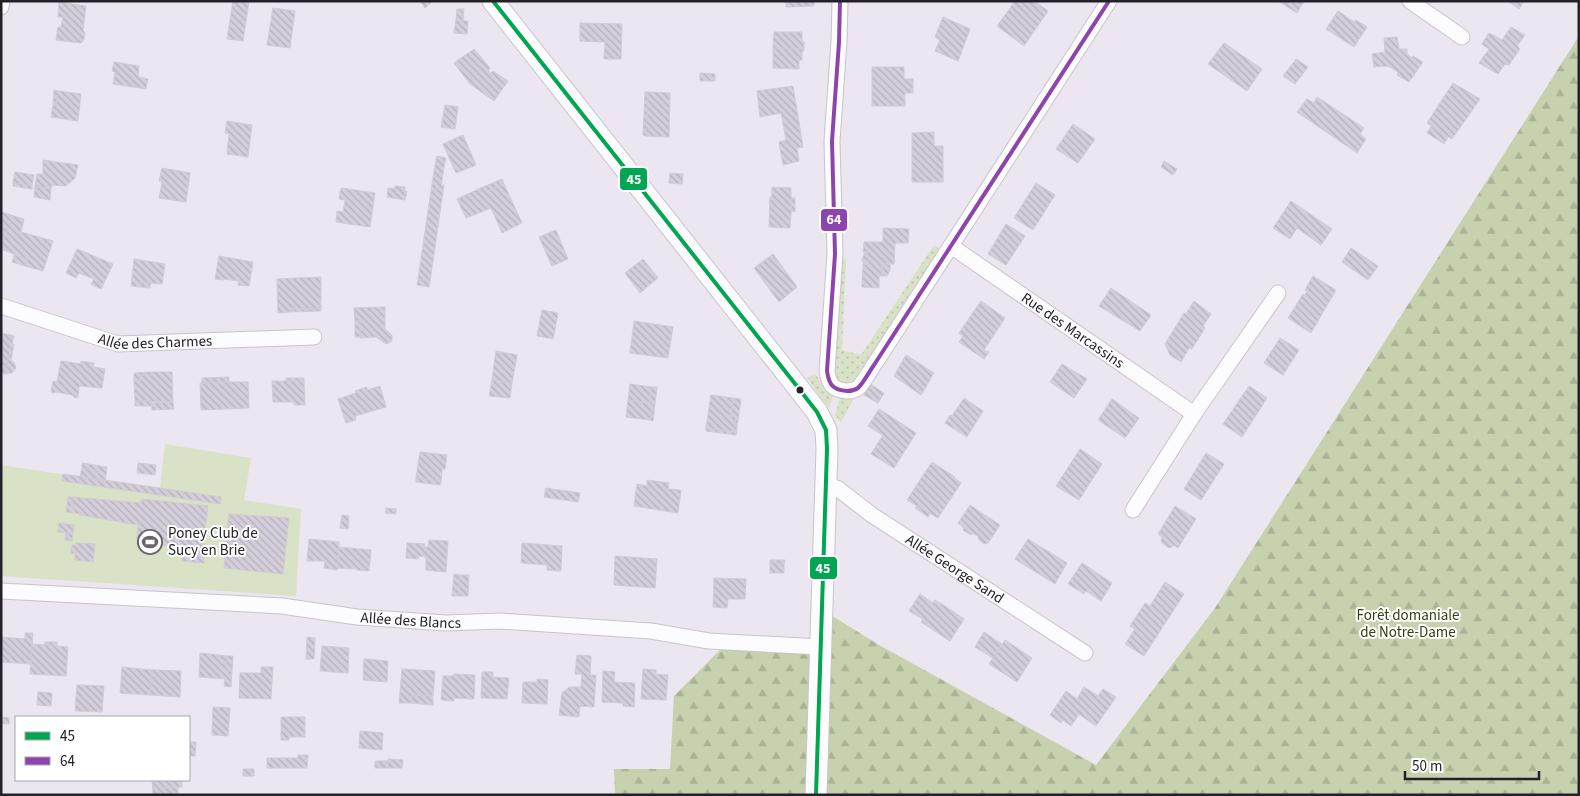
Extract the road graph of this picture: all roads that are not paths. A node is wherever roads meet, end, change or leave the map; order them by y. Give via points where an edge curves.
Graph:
1 (2, 1) edge
2 (493, 1) edge
3 (840, 1) edge
4 (1109, 1) edge
5 (1410, 1) edge
6 (1, 7) edge
7 (1462, 37) dead end
8 (951, 246) junction
9 (1278, 293) dead end
10 (1, 306) edge
11 (314, 337) dead end
12 (1194, 414) junction
13 (825, 488) junction
14 (1133, 510) dead end
15 (1, 591) edge
16 (820, 641) junction
17 (1085, 653) dead end
18 (816, 795) edge

1 - 6 street
2 - 13 street via 817,412 826,430
3 - 8 street via 832,141 834,254 828,371 828,380 838,390 858,388
4 - 8 street
5 - 7 street
8 - 12 street, Rue des Marcassins
9 - 12 street
10 - 11 street, Allée des Charmes via 118,344
12 - 14 street
13 - 16 street
13 - 17 street, Allée George Sand via 837,488 872,515
15 - 16 street, Allée des Blancs via 282,606 357,617 446,623 500,621 651,631 709,641
16 - 18 street

